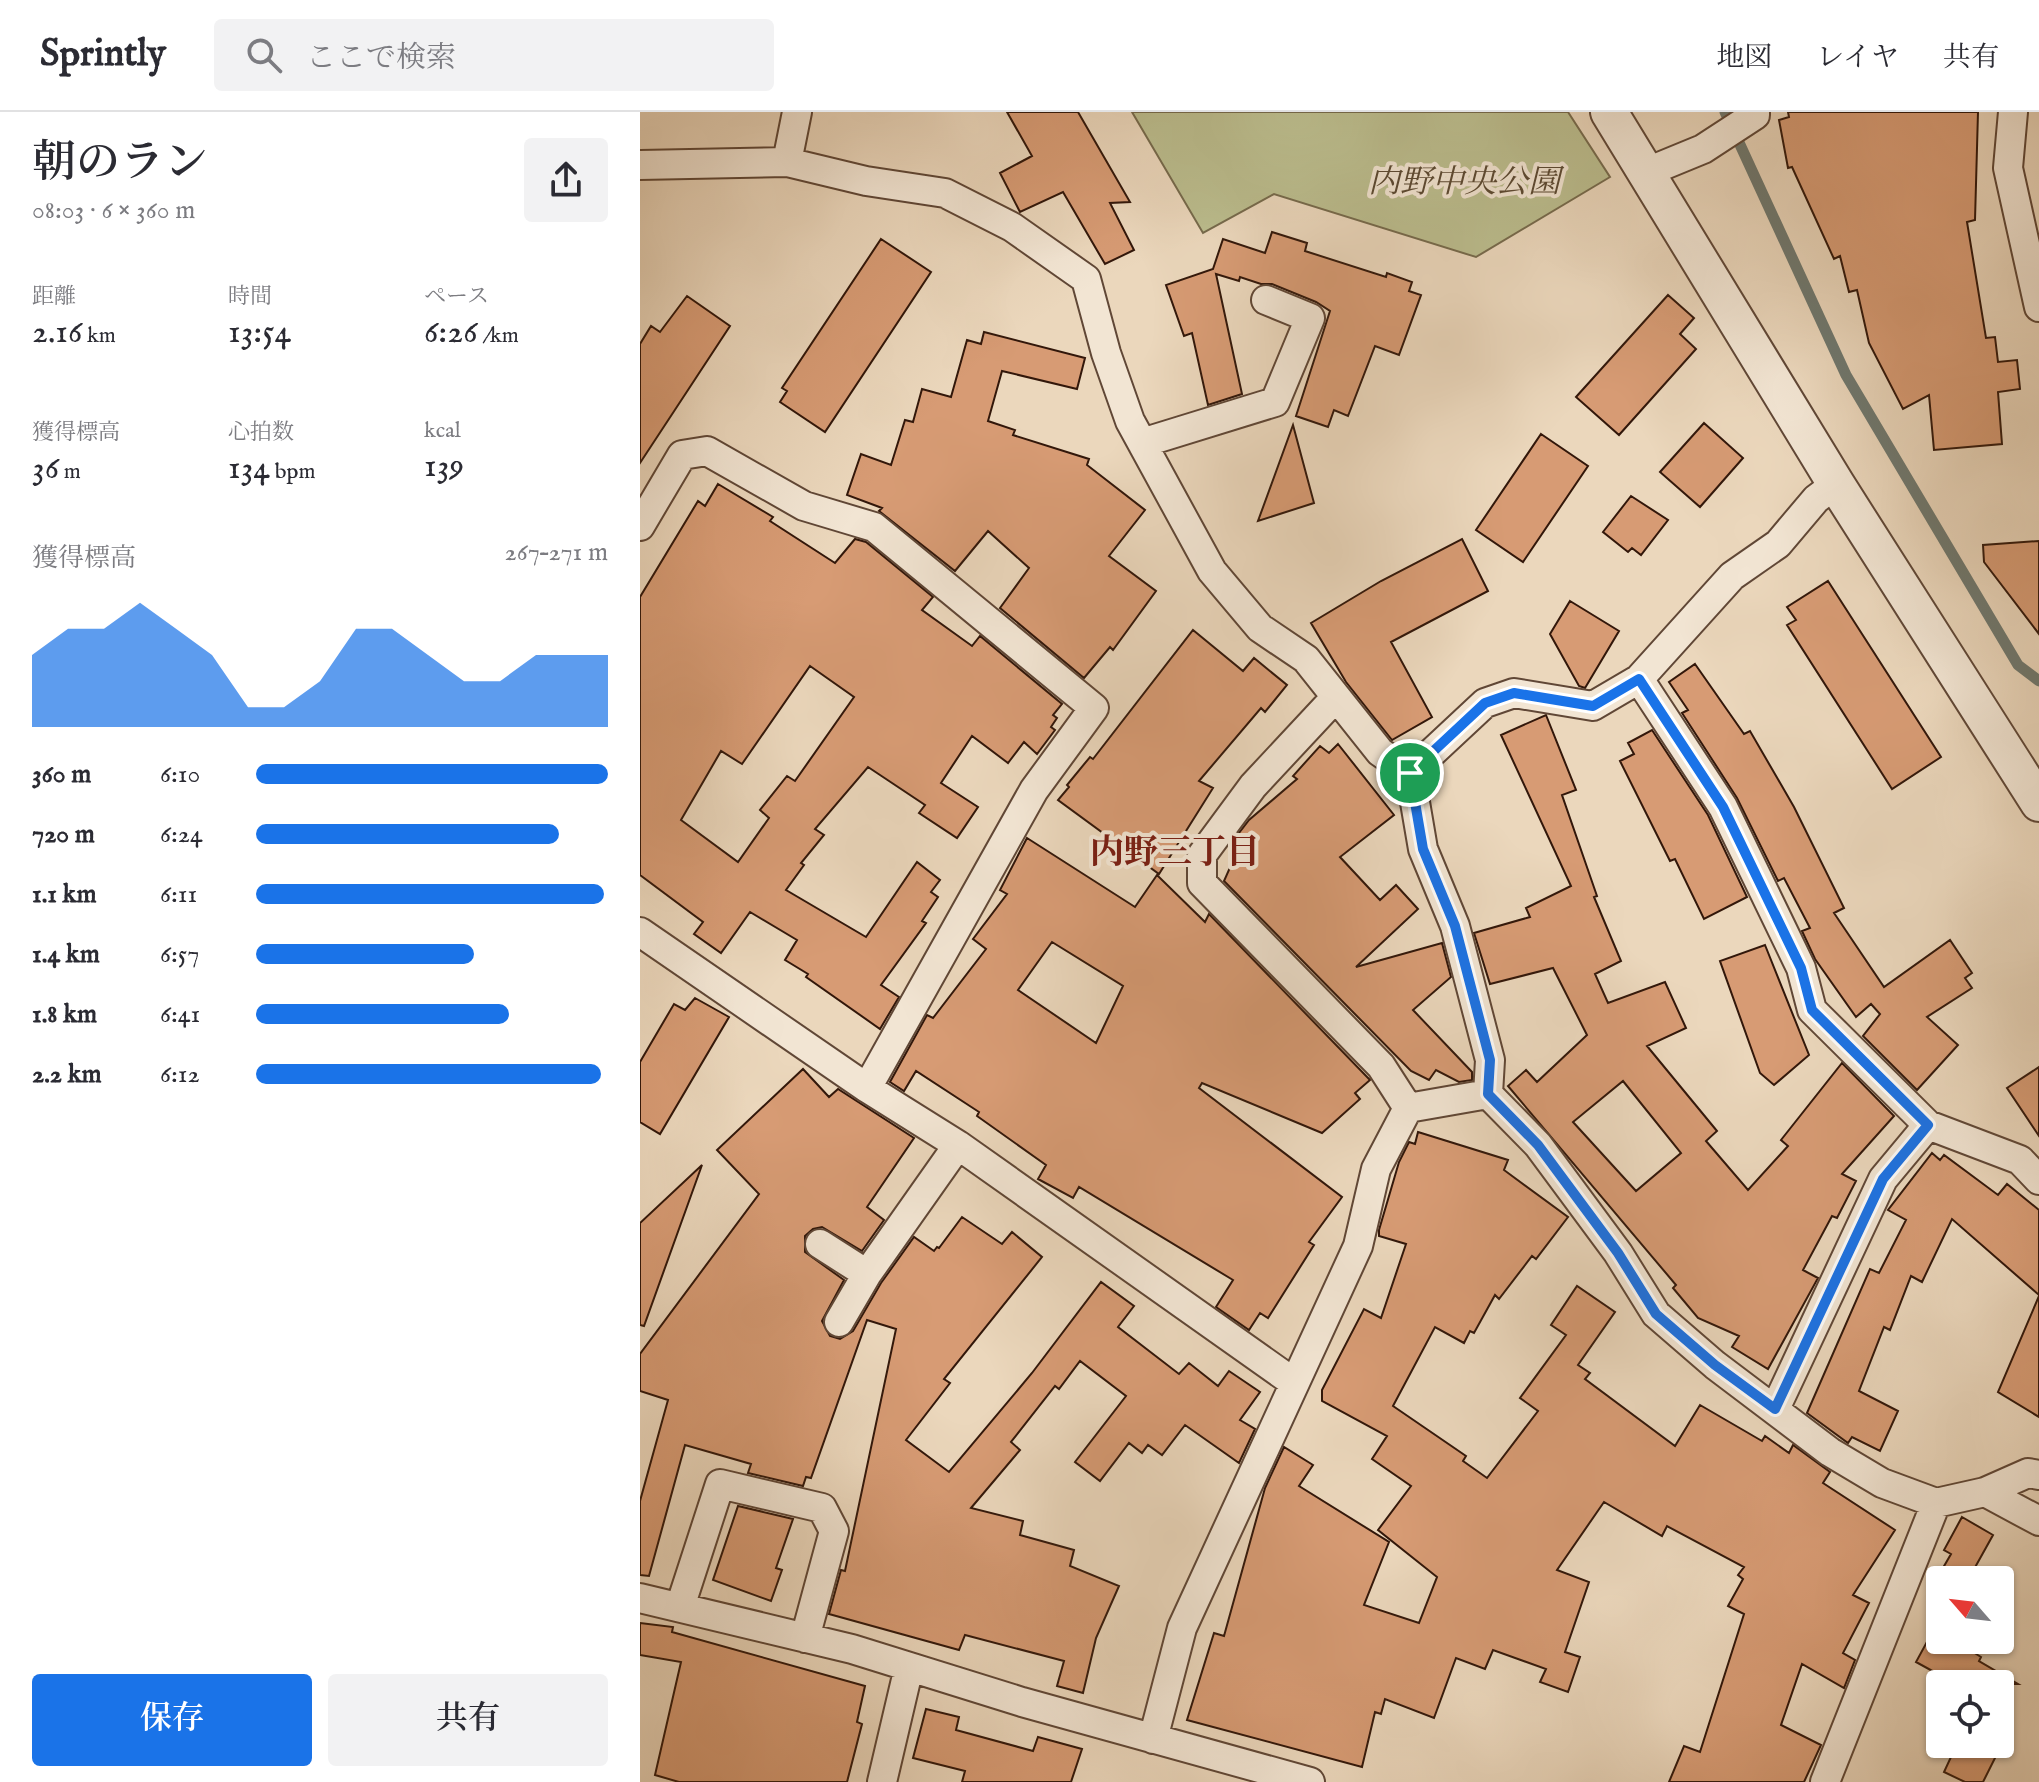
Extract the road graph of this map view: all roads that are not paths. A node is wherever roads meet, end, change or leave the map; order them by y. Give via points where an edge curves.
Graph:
1 (797, 112) edge
2 (1609, 112) edge
3 (2013, 112) edge
4 (1755, 114) edge
5 (787, 162) junction
6 (640, 165) edge
7 (1647, 172) junction
8 (1266, 300) dead end
9 (2039, 307) edge
10 (1142, 443) junction
11 (1836, 484) junction
12 (640, 526) edge
13 (1639, 679) junction
14 (1336, 697) junction
15 (1410, 773) junction
16 (2039, 803) edge
17 (640, 932) edge
18 (867, 1088) junction
19 (1488, 1094) junction
20 (1408, 1108) junction
21 (1928, 1125) junction
22 (958, 1145) junction
23 (2039, 1180) edge
24 (820, 1244) dead end
25 (867, 1274) junction
26 (839, 1322) dead end
27 (1293, 1382) junction
28 (1775, 1409) junction
29 (2039, 1475) edge
30 (1985, 1492) junction
31 (1936, 1503) junction
32 (2039, 1521) edge
33 (640, 1598) edge
34 (680, 1607) junction
35 (805, 1638) junction
36 (909, 1667) junction
37 (1153, 1739) junction
38 (882, 1782) edge
39 (1310, 1782) edge
40 (1825, 1782) edge

1 - 5 street
2 - 7 street
3 - 9 street via 2008,168
4 - 7 street via 1703,149
5 - 6 street
5 - 10 street via 945,193 1012,227 1086,279 1106,353
7 - 11 street
8 - 10 street via 1310,318 1275,402
10 - 14 street via 1212,571 1260,628 1306,659
11 - 13 street via 1778,544 1732,576
11 - 16 street
12 - 18 street via 682,455 707,451 804,506 874,527 1094,708 1034,790
13 - 15 street via 1593,706 1514,693 1485,703
13 - 21 street via 1723,807 1801,968 1812,1010
14 - 15 street via 1380,752
14 - 20 street via 1253,786 1202,855 1202,883 1381,1066
15 - 19 street via 1423,849 1455,926 1490,1060
17 - 18 street
18 - 22 street
19 - 20 street
19 - 28 street via 1538,1145 1656,1314
20 - 27 street via 1376,1169 1358,1246
21 - 23 street via 2020,1160
21 - 28 street via 1883,1179
22 - 25 street
22 - 27 street
24 - 25 street
25 - 26 street
27 - 37 street via 1182,1628
28 - 31 street via 1830,1452 1882,1483
29 - 30 street via 2028,1473
30 - 31 street
30 - 32 street
31 - 40 street
33 - 34 street
34 - 35 street
34 - 35 street via 720,1484 822,1508 834,1531
35 - 36 street
36 - 37 street
36 - 38 street
37 - 39 street

